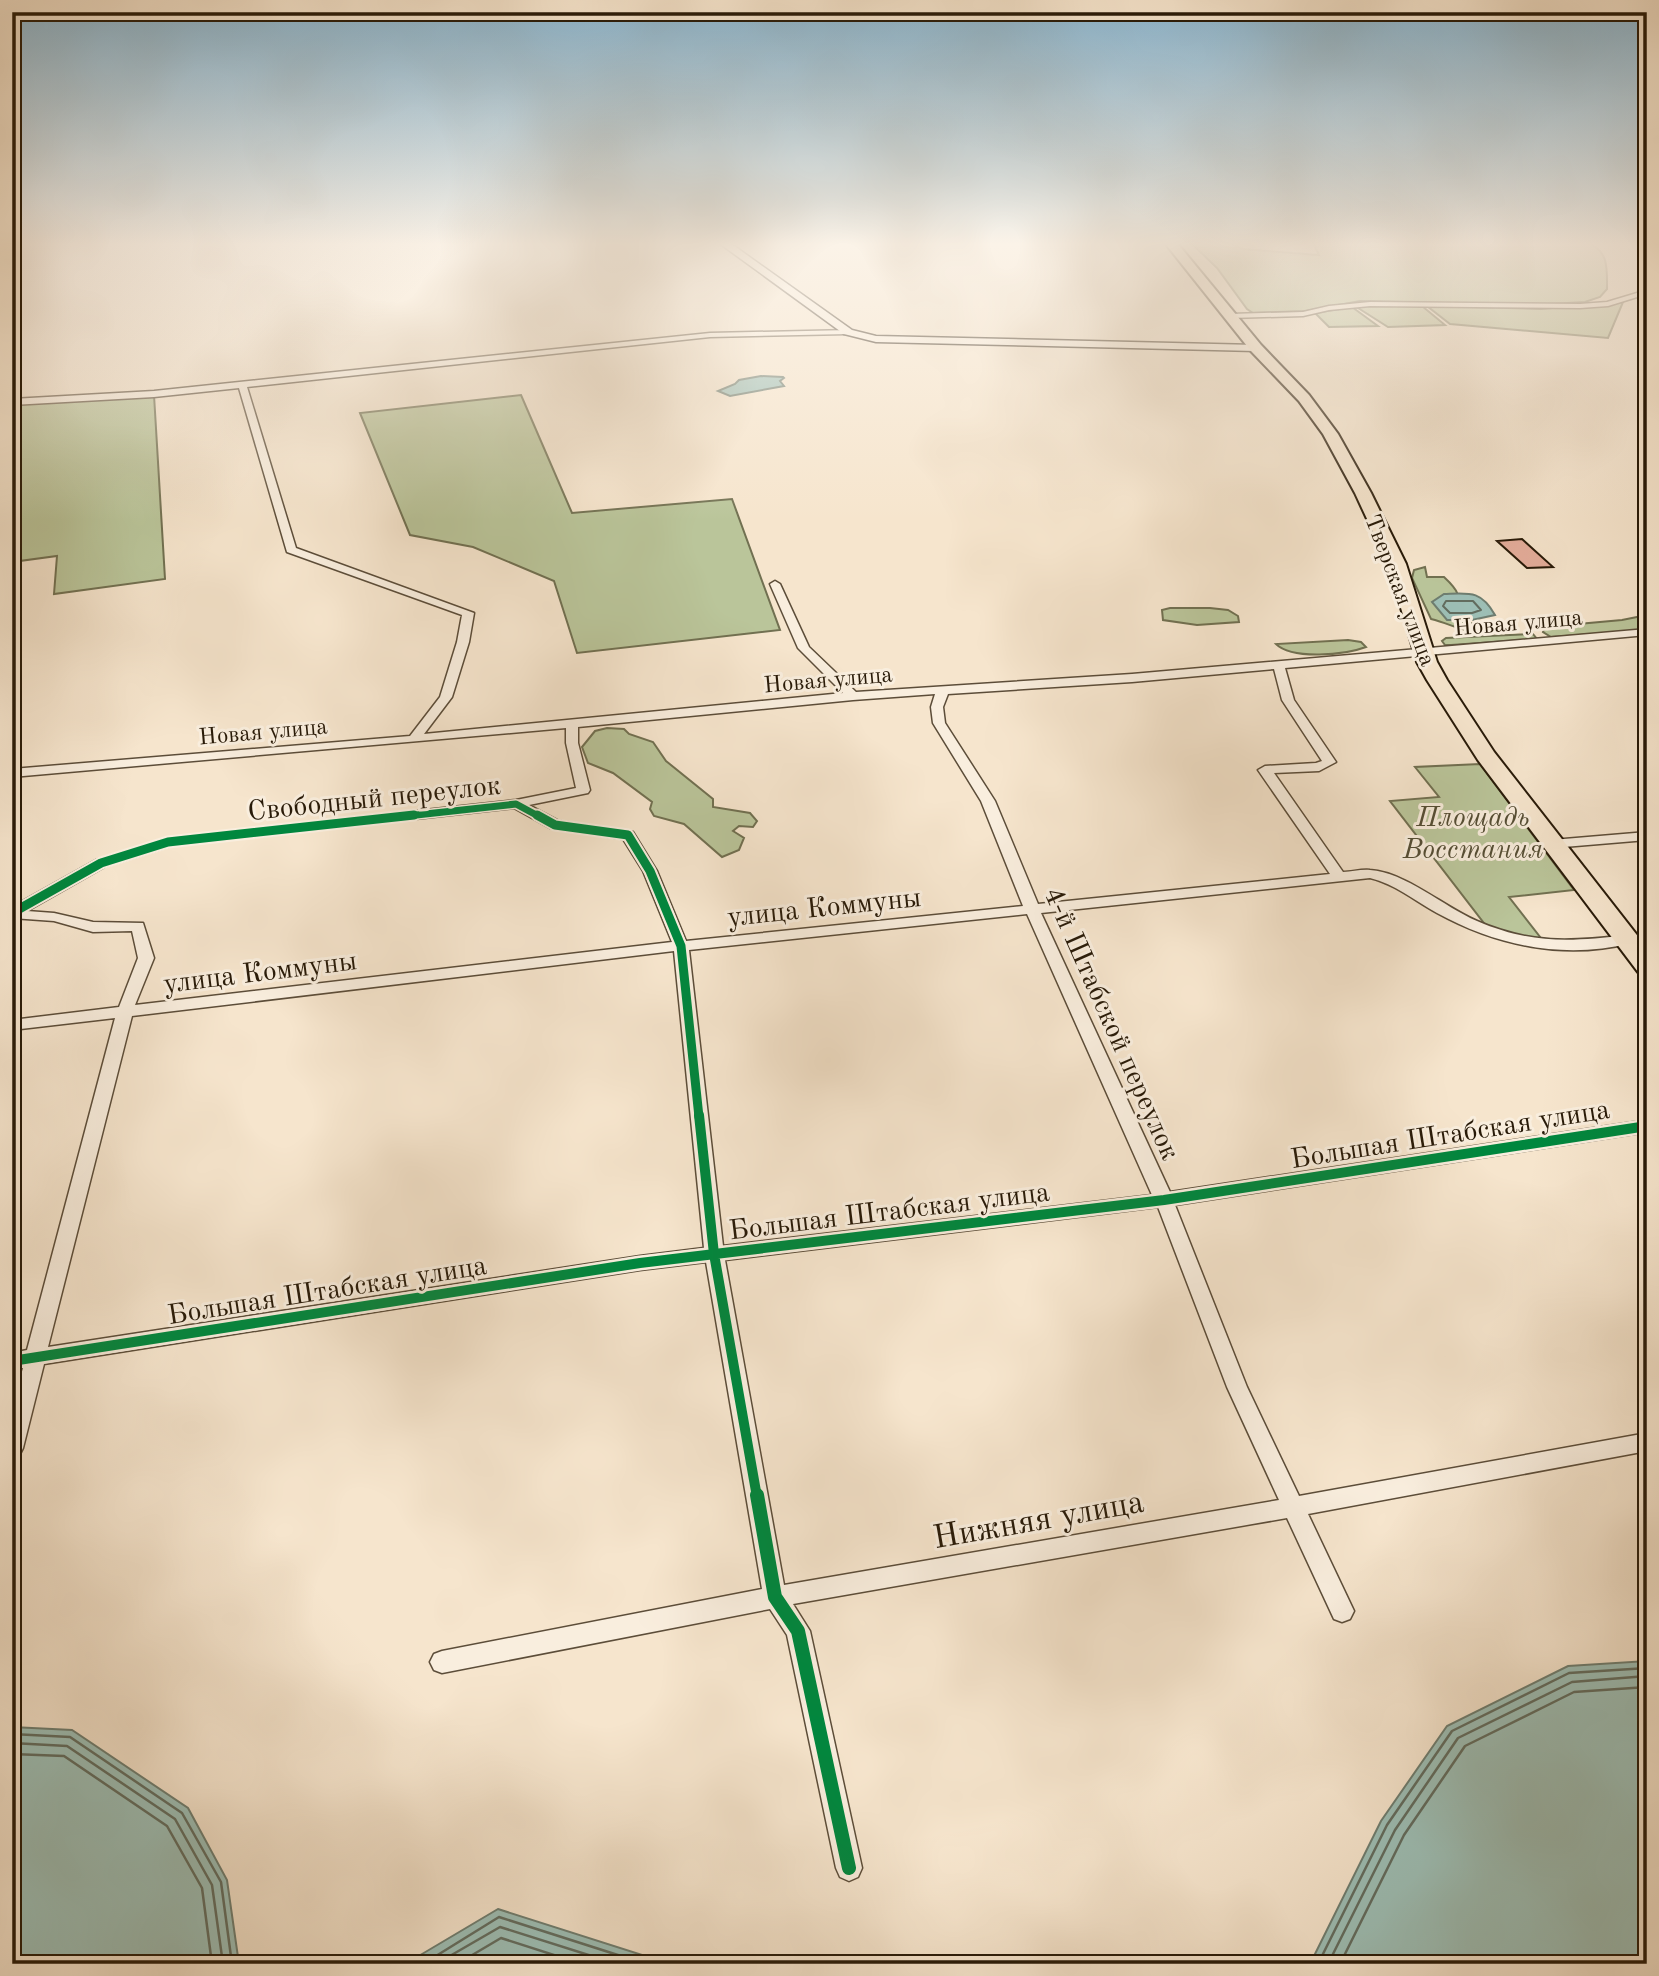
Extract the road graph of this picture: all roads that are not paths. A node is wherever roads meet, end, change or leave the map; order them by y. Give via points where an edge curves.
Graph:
1 (708, 335) edge
2 (866, 335) edge
3 (1246, 335) edge
4 (1256, 348) junction
5 (242, 385) junction
6 (12, 402) edge
7 (775, 584) dead end
8 (1647, 632) edge
9 (1423, 650) junction
10 (1278, 663) junction
11 (942, 692) junction
12 (853, 696) junction
13 (572, 724) junction
14 (414, 739) junction
15 (12, 773) edge
16 (516, 804) junction
17 (1647, 836) edge
18 (1552, 844) junction
19 (1339, 877) junction
20 (1033, 911) junction
21 (12, 914) edge
22 (1626, 940) junction
23 (681, 946) junction
24 (1647, 966) edge
25 (124, 1014) junction
26 (12, 1025) edge
27 (1647, 1126) edge
28 (1164, 1200) junction
29 (714, 1254) junction
30 (37, 1356) junction
31 (12, 1361) edge
32 (1647, 1442) edge
33 (12, 1448) edge
34 (1292, 1507) junction
35 (775, 1597) junction
36 (1342, 1611) dead end
37 (442, 1662) dead end
38 (849, 1868) dead end

1 - 5 street
2 - 4 street via 898,341
3 - 4 main road, Тверская улица
4 - 9 main road, Тверская улица via 1304,398 1340,451 1397,564
5 - 6 street
5 - 14 street via 291,550 468,612 446,697
7 - 12 street via 804,648
8 - 9 street, Новая улица
9 - 10 street, Новая улица
9 - 18 main road, Тверская улица via 1486,755
10 - 11 street, Новая улица
10 - 19 street via 1288,700 1329,762 1319,768 1265,770
11 - 12 street, Новая улица
11 - 20 street, 4-й Штабской переулок via 937,707 939,723 988,801
12 - 13 street, Новая улица
13 - 14 street, Новая улица
13 - 16 street, Свободный переулок via 583,790
14 - 15 street, Новая улица
16 - 21 street, Свободный переулок via 168,842 101,863
16 - 23 street, Свободный переулок via 555,825 628,835 650,872
17 - 18 street
18 - 22 main road, Тверская улица
19 - 20 street, улица Коммуны
19 - 22 street, улица Коммуны via 1381,875 1464,920 1541,945
20 - 23 street, улица Коммуны
20 - 28 street, 4-й Штабской переулок
21 - 25 street via 93,927 138,926 146,957
22 - 24 main road, Тверская улица
23 - 25 street, улица Коммуны
23 - 29 street
25 - 26 street, улица Коммуны
25 - 30 street
27 - 28 street, Большая Штабская улица
28 - 29 street, Большая Штабская улица
28 - 34 street, 4-й Штабской переулок via 1237,1387
29 - 30 street, Большая Штабская улица
29 - 35 street
30 - 31 street, Большая Штабская улица
30 - 33 street
32 - 34 street, Нижняя улица
34 - 35 street, Нижняя улица
34 - 36 street, 4-й Штабской переулок
35 - 37 street, Нижняя улица
35 - 38 street via 798,1631

